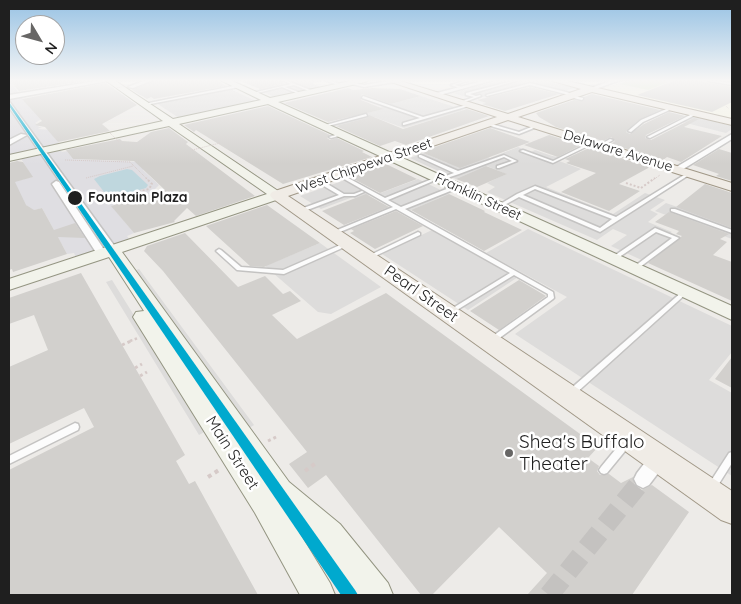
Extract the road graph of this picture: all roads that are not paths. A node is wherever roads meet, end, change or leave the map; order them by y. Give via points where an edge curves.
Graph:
1 (12, 108) edge
2 (151, 108) edge
3 (235, 108) edge
4 (285, 108) edge
5 (395, 108) edge
6 (451, 108) edge
7 (485, 108) edge
8 (538, 108) edge
9 (672, 108) joint
10 (9, 114) edge
11 (697, 114) junction
12 (366, 115) dead end
13 (508, 117) junction
14 (423, 118) junction
15 (171, 122) junction
16 (732, 122) edge
17 (404, 124) dead end
18 (488, 124) junction
19 (324, 126) junction
20 (537, 126) junction
21 (630, 131) dead end
22 (519, 133) junction
23 (24, 135) junction
24 (529, 136) dead end
25 (732, 136) edge
26 (649, 137) dead end
27 (9, 143) edge
28 (601, 143) junction
29 (522, 150) dead end
30 (40, 151) junction
31 (420, 156) dead end
32 (391, 157) junction
33 (9, 158) edge
34 (498, 168) dead end
35 (683, 171) junction
36 (338, 174) junction
37 (439, 179) junction
38 (457, 180) junction
39 (320, 181) junction
40 (732, 187) edge
41 (362, 192) dead end
42 (277, 195) junction
43 (343, 195) junction
44 (519, 195) junction
45 (384, 200) junction
46 (499, 206) junction
47 (398, 208) junction
48 (673, 210) dead end
49 (300, 211) junction
50 (616, 220) junction
51 (732, 232) edge
52 (418, 234) dead end
53 (340, 238) junction
54 (108, 251) junction
55 (219, 251) dead end
56 (368, 258) junction
57 (613, 259) junction
58 (634, 269) junction
59 (515, 272) junction
60 (9, 285) edge
61 (686, 292) junction
62 (448, 313) junction
63 (732, 314) edge
64 (490, 342) junction
65 (568, 396) junction
66 (75, 427) dead end
67 (630, 438) junction
68 (732, 456) edge
69 (659, 458) junction
70 (9, 460) edge
71 (604, 470) dead end
72 (643, 479) tunnel mouth
73 (708, 492) junction
74 (732, 509) edge
75 (318, 595) edge
76 (376, 595) edge

1 - 30 street, Main Street
2 - 15 street, Pearl Street
3 - 15 street
4 - 19 street, Franklin Street
5 - 14 lane
6 - 14 lane
7 - 13 main road, Delaware Avenue
8 - 13 main road, West Chippewa Street
9 - 11 main road
9 - 21 lane via 642,121
10 - 23 street, Main Street
11 - 16 main road
11 - 26 lane
12 - 19 lane
13 - 18 main road, West Chippewa Street
13 - 20 main road, Delaware Avenue
14 - 17 lane
15 - 30 street
15 - 42 street, Pearl Street
18 - 22 lane
18 - 32 main road, West Chippewa Street
19 - 32 street, Franklin Street via 337,136
20 - 22 lane
20 - 28 main road, Delaware Avenue
22 - 24 lane
23 - 27 street
23 - 30 street, Main Street
25 - 35 street
28 - 29 lane via 553,162
28 - 35 main road, Delaware Avenue
30 - 33 street
30 - 54 street, Main Street
31 - 38 lane
32 - 36 main road, West Chippewa Street
32 - 37 street, Franklin Street
34 - 38 lane via 515,161 504,156
35 - 40 main road, Delaware Avenue
35 - 50 lane
36 - 39 main road, West Chippewa Street
36 - 45 lane
37 - 38 street, Franklin Street
37 - 45 lane
38 - 46 street, Franklin Street
38 - 47 lane
39 - 42 main road, West Chippewa Street
39 - 43 lane
41 - 43 lane
42 - 49 main road, Pearl Street
42 - 54 street, West Chippewa Street
43 - 49 lane
44 - 46 lane
44 - 50 lane via 535,187
44 - 50 lane via 600,230
45 - 47 lane
46 - 57 street, Franklin Street
47 - 53 lane
47 - 59 lane
48 - 51 lane
49 - 53 main road, Pearl Street
52 - 56 lane
53 - 55 lane via 284,272 240,269
53 - 56 main road, Pearl Street
54 - 60 street, West Chippewa Street
54 - 75 street, Main Street via 265,503
54 - 76 street, Main Street via 279,492 329,535
56 - 62 main road, Pearl Street
57 - 58 street, Franklin Street
57 - 58 lane via 655,230 676,238
58 - 61 street, Franklin Street
59 - 62 lane
59 - 64 lane via 551,293 551,298
61 - 63 street, Franklin Street
61 - 65 lane
62 - 64 main road, Pearl Street
64 - 65 main road, Pearl Street
65 - 67 main road, Pearl Street
66 - 70 lane
67 - 69 main road, Pearl Street
67 - 71 lane
68 - 73 lane
69 - 72 street
69 - 73 main road, Pearl Street
73 - 74 main road, Pearl Street

